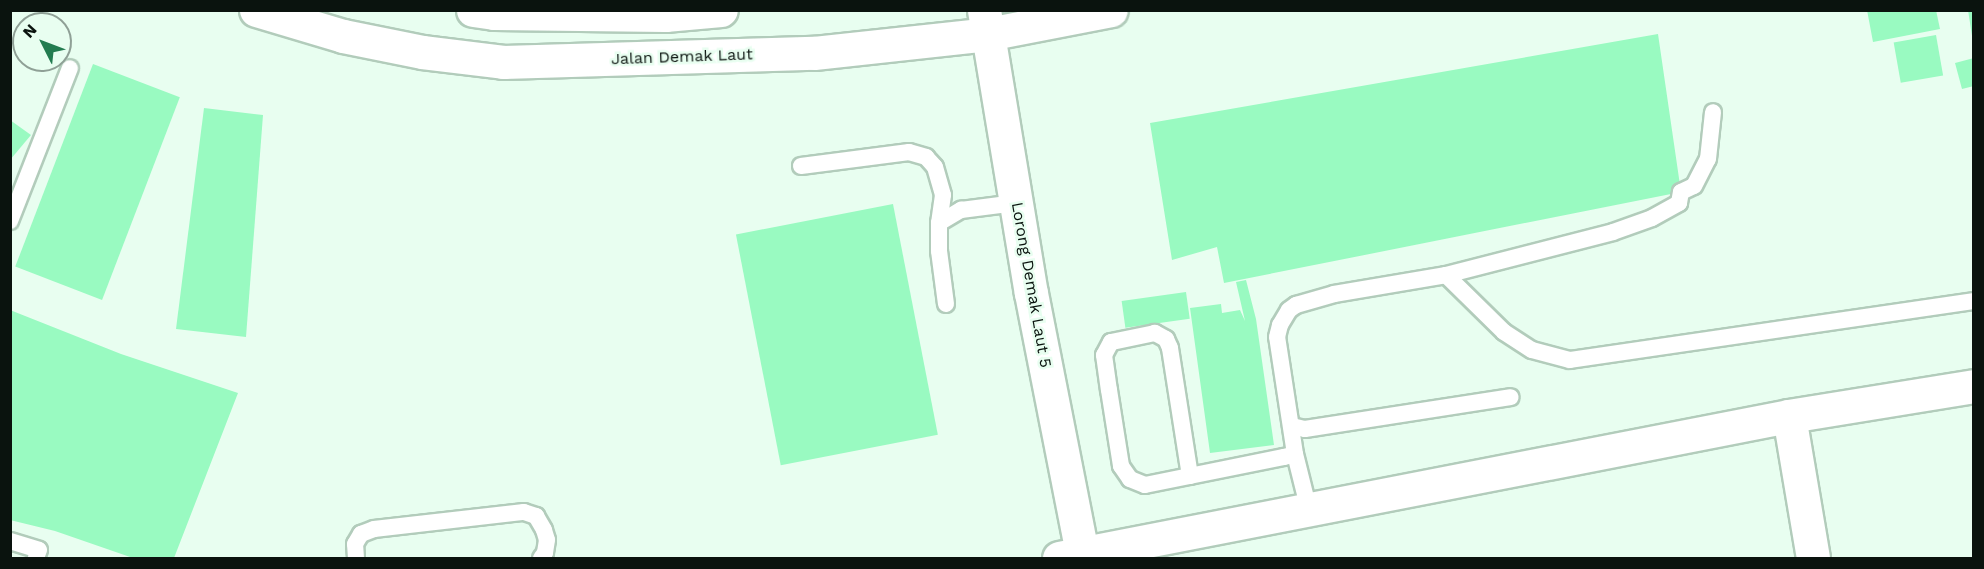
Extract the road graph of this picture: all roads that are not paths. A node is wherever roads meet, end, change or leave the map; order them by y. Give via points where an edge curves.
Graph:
1 (256, 10) edge
2 (473, 10) edge
3 (721, 10) edge
4 (1111, 10) edge
5 (986, 22) edge
6 (68, 72) edge
7 (1713, 112) dead end
8 (801, 166) dead end
9 (1016, 203) junction
10 (10, 221) edge
11 (939, 223) junction
12 (1446, 275) junction
13 (1974, 301) edge
14 (946, 304) dead end
15 (1974, 386) edge
16 (1511, 397) dead end
17 (1789, 416) junction
18 (1292, 426) junction
19 (1294, 453) junction
20 (1190, 476) junction
21 (1309, 510) junction
22 (10, 541) edge
23 (1074, 557) edge
24 (36, 558) edge
25 (356, 558) edge
26 (541, 558) edge
27 (1813, 558) edge

1 - 5 street, Jalan Demak Laut via 343,36 422,52 503,62 814,53
2 - 3 street via 665,15
4 - 5 street, Jalan Demak Laut
5 - 9 street, Lorong Demak Laut 5
6 - 10 lane
7 - 12 lane via 1708,159 1694,186 1681,192 1679,203 1613,232
8 - 11 lane via 909,152 926,157 935,167 943,195
9 - 11 lane via 961,210
9 - 23 street, Lorong Demak Laut 5
11 - 14 lane
12 - 13 lane via 1504,332 1532,350 1570,360
12 - 18 lane via 1334,294 1290,310 1277,337
15 - 17 street
16 - 18 lane via 1305,429
17 - 21 street
17 - 27 street
18 - 19 lane
19 - 20 lane
19 - 21 lane
20 - 20 lane via 1145,485 1125,474 1104,355 1111,342 1155,333 1166,339
21 - 23 street
22 - 24 lane via 39,550
25 - 26 lane via 355,544 361,534 374,528 524,512 536,516 544,530 546,547

